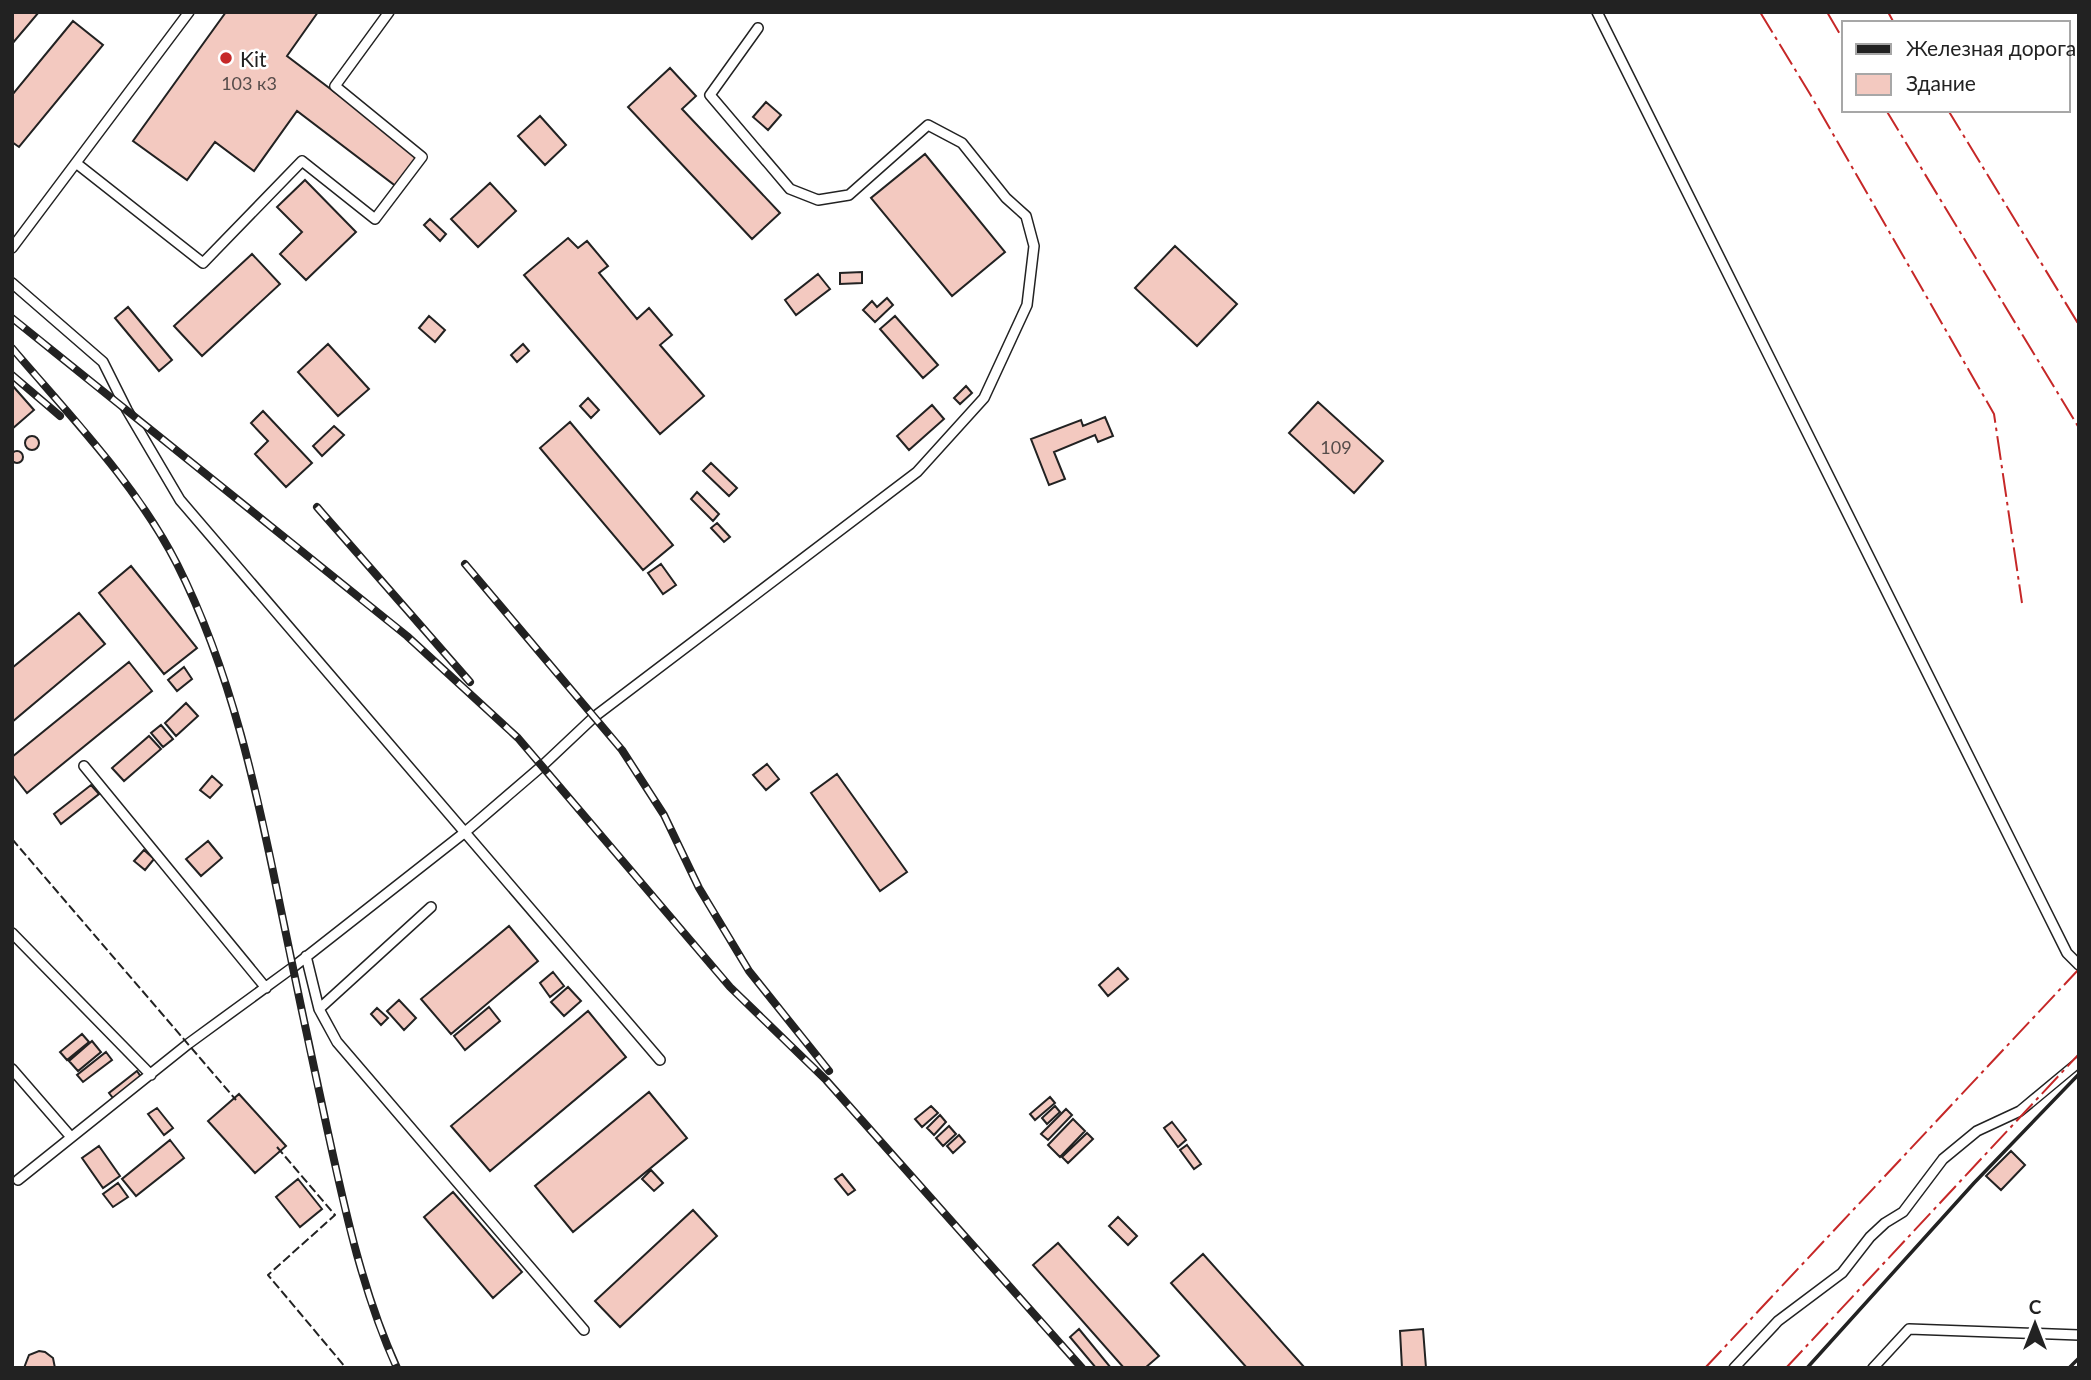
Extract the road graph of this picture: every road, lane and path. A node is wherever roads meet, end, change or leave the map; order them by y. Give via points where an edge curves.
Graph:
1 (189, 12) edge
2 (389, 12) edge
3 (1597, 12) edge
4 (758, 28) dead end
5 (76, 163) junction
6 (12, 248) edge
7 (12, 283) edge
8 (84, 766) dead end
9 (464, 833) junction
10 (431, 907) dead end
11 (12, 933) edge
12 (306, 956) junction
13 (2079, 965) edge
14 (266, 988) junction
15 (319, 1009) junction
16 (660, 1060) dead end
17 (2079, 1062) edge
18 (12, 1069) edge
19 (151, 1075) junction
20 (71, 1137) junction
21 (18, 1180) dead end
22 (584, 1330) dead end
23 (2079, 1335) edge
24 (1734, 1368) edge
25 (1873, 1368) edge

1 - 5 lane
2 - 5 lane via 335,86 422,157 375,219 302,161 203,263
3 - 13 lane via 2067,953
4 - 9 lane via 710,95 790,189 818,200 849,195 928,125 962,144 1026,216 1034,247 1027,305 984,398 917,472 594,717
5 - 6 lane
7 - 9 lane via 103,362 180,500
8 - 14 lane
9 - 12 lane
9 - 16 lane
10 - 15 lane
11 - 19 lane
12 - 14 lane
12 - 15 lane
14 - 19 lane
15 - 22 lane via 337,1042
17 - 24 lane via 2020,1111 1977,1131 1943,1159 1903,1212 1870,1237 1842,1273 1778,1321
18 - 20 lane
19 - 20 lane
20 - 21 lane
23 - 25 lane via 1909,1329

